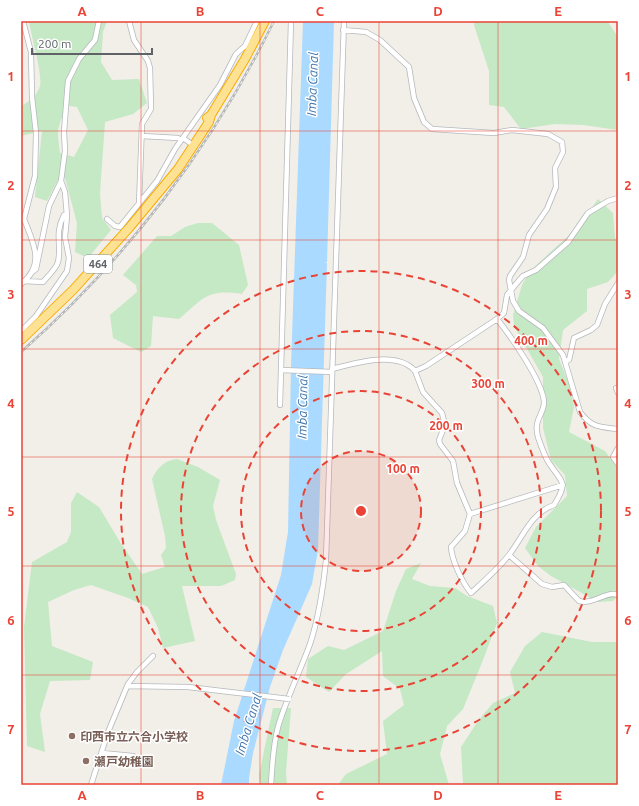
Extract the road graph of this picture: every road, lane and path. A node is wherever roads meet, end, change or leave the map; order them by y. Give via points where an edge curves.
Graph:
1 (23, 21) edge
2 (100, 21) edge
3 (129, 21) edge
4 (257, 21) edge
5 (265, 21) edge
6 (291, 21) edge
7 (344, 21) edge
8 (343, 30) junction
9 (211, 115) junction
10 (142, 136) junction
11 (182, 139) junction
12 (190, 143) junction
13 (166, 180) junction
14 (62, 181) junction
15 (618, 198) edge
16 (139, 204) junction
17 (67, 216) junction
18 (107, 219) dead end
19 (31, 273) junction
20 (23, 283) edge
21 (618, 283) edge
22 (510, 290) junction
23 (497, 320) junction
24 (21, 331) edge
25 (21, 340) edge
26 (566, 361) junction
27 (281, 370) junction
28 (332, 370) junction
29 (415, 371) junction
30 (280, 405) dead end
31 (618, 429) edge
32 (618, 448) edge
33 (618, 464) edge
34 (563, 485) junction
35 (470, 514) junction
36 (509, 555) junction
37 (618, 595) edge
38 (153, 656) dead end
39 (128, 686) junction
40 (289, 699) dead end
41 (102, 753) junction
42 (133, 756) dead end
43 (91, 785) edge
44 (271, 785) edge

1 - 19 street via 31,52 36,133 35,176 24,219 33,238 36,256
2 - 14 street via 95,40 79,59 68,81 64,132 66,151
3 - 10 street via 134,40 150,68 152,103 149,114 142,124
4 - 11 street via 245,46 236,54 220,85
5 - 9 highway, 464
6 - 27 street
7 - 8 street
8 - 22 street via 366,32 380,40 409,67 415,101 424,122 432,129 494,133 512,130 548,134 562,142 563,152 555,168 556,187 547,209 529,235 523,257 510,276
8 - 28 street
9 - 12 highway, 464
9 - 13 highway, 464 via 199,138 178,168
10 - 11 street
10 - 16 street
11 - 12 street
11 - 16 street via 157,181
12 - 13 highway, 464
13 - 25 highway, 464 via 106,255 57,307
14 - 17 street
14 - 19 street via 49,206 36,269
15 - 22 street via 588,213 568,242 536,270 523,276
16 - 18 street via 120,227
17 - 20 street via 64,215 59,229 59,258 56,266 43,282
17 - 24 street via 67,271 36,316
19 - 20 street
21 - 26 street via 605,304 597,325 574,338
22 - 23 street via 504,313
22 - 26 street via 519,311 543,328
23 - 29 street
23 - 34 street via 535,376 544,402 537,420 538,435 549,463 561,478
26 - 31 street via 580,412 585,419 596,426
27 - 28 street
27 - 30 street
28 - 29 street via 381,360 400,362
28 - 44 street via 324,583 310,645 296,674 278,726
29 - 35 street via 423,392 442,413 444,425 440,444 453,461 457,483
32 - 33 street via 613,457
34 - 35 street
34 - 36 street via 562,493 554,505 545,508 532,521
35 - 36 street via 465,531 451,547 451,552 471,593
36 - 37 street via 538,582 552,587 564,585 579,600 592,601 611,594
38 - 39 street via 137,672
39 - 40 street, bridge via 188,687
39 - 41 street via 108,732
41 - 42 street
41 - 43 street

